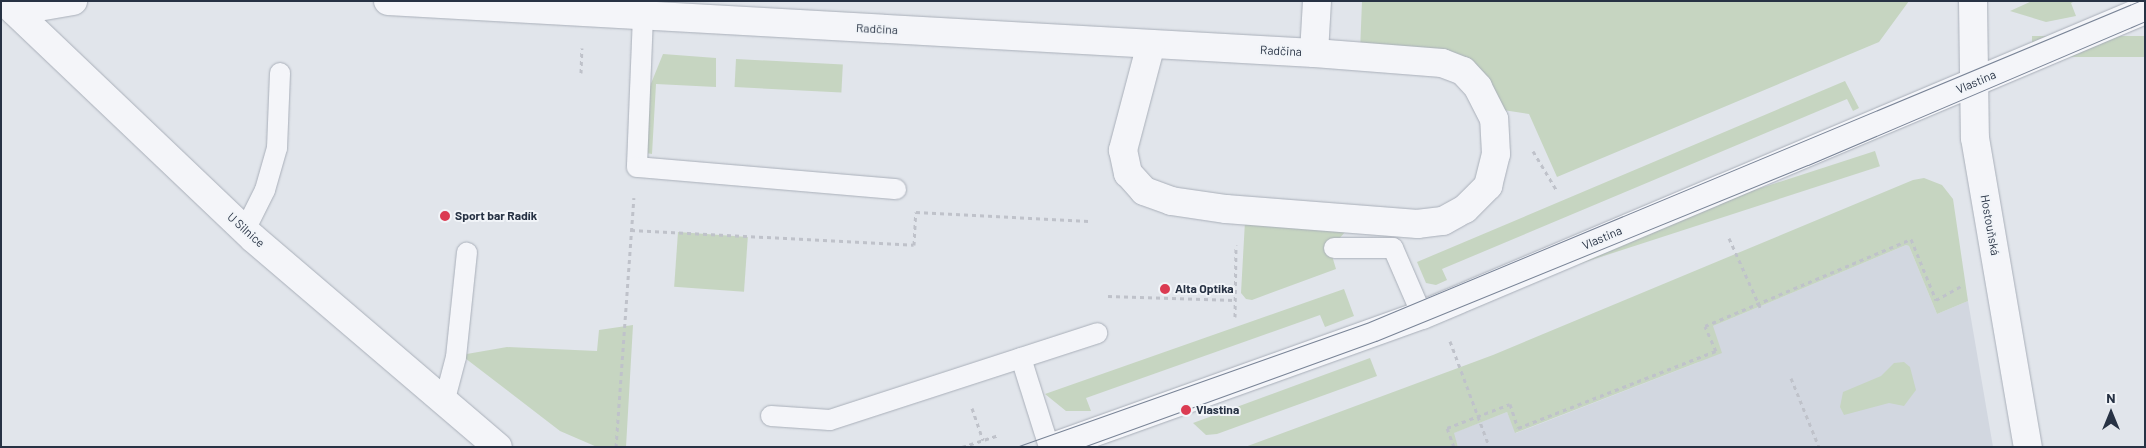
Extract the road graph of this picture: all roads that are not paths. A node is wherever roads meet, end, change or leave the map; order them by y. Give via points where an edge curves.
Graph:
1 (73, 1) edge
2 (388, 1) edge
3 (1317, 1) edge
4 (1973, 1) edge
5 (9, 6) edge
6 (2145, 10) edge
7 (643, 16) junction
8 (1151, 44) junction
9 (1314, 53) junction
10 (280, 73) dead end
11 (1974, 83) junction
12 (896, 189) dead end
13 (244, 230) junction
14 (1334, 248) dead end
15 (467, 253) dead end
16 (1422, 314) junction
17 (1097, 333) dead end
18 (1021, 358) junction
19 (445, 399) junction
20 (771, 416) dead end
21 (498, 447) edge
22 (1049, 447) edge
23 (1053, 447) edge
24 (2028, 447) edge

1 - 5 street
2 - 7 street, Radčina
3 - 9 street, Radčina
4 - 11 street, Hostouňská
5 - 13 street, U Silnice
6 - 11 street, Vlastina
7 - 8 street, Radčina
7 - 12 lane via 637,167
8 - 9 street, Radčina
8 - 9 street via 1123,150 1128,173 1144,192 1171,201 1237,210 1417,224 1442,221 1465,209 1488,186 1496,154 1494,119 1478,87 1463,71 1442,63
10 - 13 lane via 277,148 265,190
11 - 16 street, Vlastina
11 - 24 street, Hostouňská via 1975,138
13 - 19 street, U Silnice
14 - 16 lane via 1393,248
15 - 19 lane via 456,357
16 - 23 street, Vlastina
17 - 18 lane
18 - 20 lane via 830,420
18 - 22 lane
19 - 21 street, U Silnice

